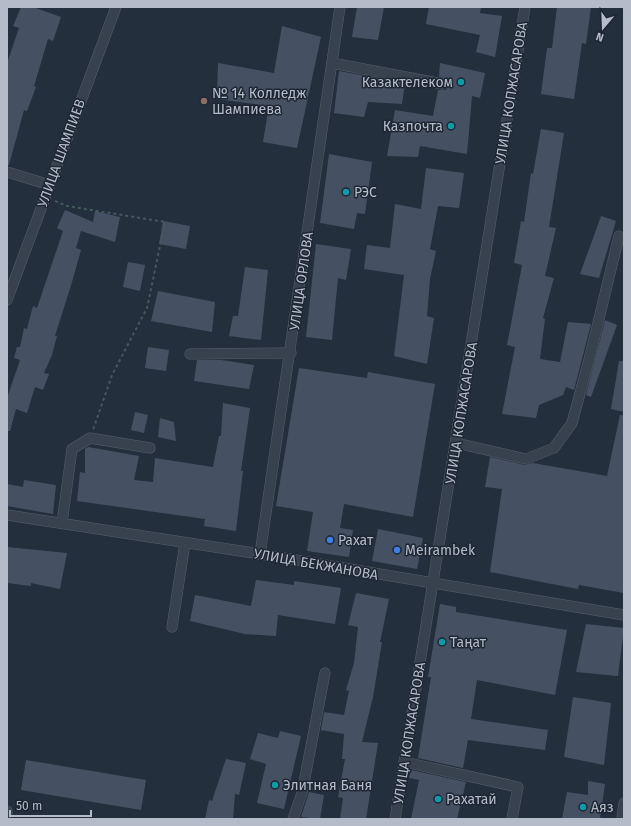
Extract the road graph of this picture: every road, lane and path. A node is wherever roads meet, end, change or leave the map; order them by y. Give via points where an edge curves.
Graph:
1 (116, 7) edge
2 (340, 7) edge
3 (525, 7) edge
4 (332, 63) junction
5 (443, 84) dead end
6 (7, 172) edge
7 (50, 185) junction
8 (45, 197) junction
9 (619, 236) dead end
10 (7, 300) edge
11 (291, 353) junction
12 (190, 354) dead end
13 (90, 438) junction
14 (456, 443) junction
15 (150, 448) dead end
16 (7, 515) edge
17 (62, 524) junction
18 (185, 543) junction
19 (260, 554) junction
20 (432, 584) junction
21 (624, 615) edge
22 (172, 627) dead end
23 (325, 673) dead end
24 (404, 762) junction
25 (624, 803) edge
26 (293, 819) edge
27 (395, 819) edge
28 (512, 819) edge
29 (622, 819) edge

1 - 7 street, УЛИЦА ШАМПИЕВ
2 - 4 street, УЛИЦА ОРЛОВА
3 - 14 street, УЛИЦА КОПЖАСАРОВА
4 - 5 street
4 - 11 street, УЛИЦА ОРЛОВА
6 - 7 street
7 - 8 street, УЛИЦА ШАМПИЕВ
8 - 10 street, УЛИЦА ШАМПИЕВ
8 - 13 path via 67,206 165,222 147,308 112,375
9 - 14 street via 572,423 554,448 526,459
11 - 12 street
11 - 19 street, УЛИЦА ОРЛОВА
13 - 15 street
13 - 17 street via 72,449
14 - 20 street, УЛИЦА КОПЖАСАРОВА
16 - 17 street, УЛИЦА БЕКЖАНОВА
17 - 18 street, УЛИЦА БЕКЖАНОВА
18 - 19 street, УЛИЦА БЕКЖАНОВА
18 - 22 street
19 - 20 street, УЛИЦА БЕКЖАНОВА
20 - 21 street, УЛИЦА БЕКЖАНОВА
20 - 24 street, УЛИЦА КОПЖАСАРОВА
23 - 26 street via 302,793
24 - 27 street, УЛИЦА КОПЖАСАРОВА
24 - 28 street via 518,787
25 - 29 street

